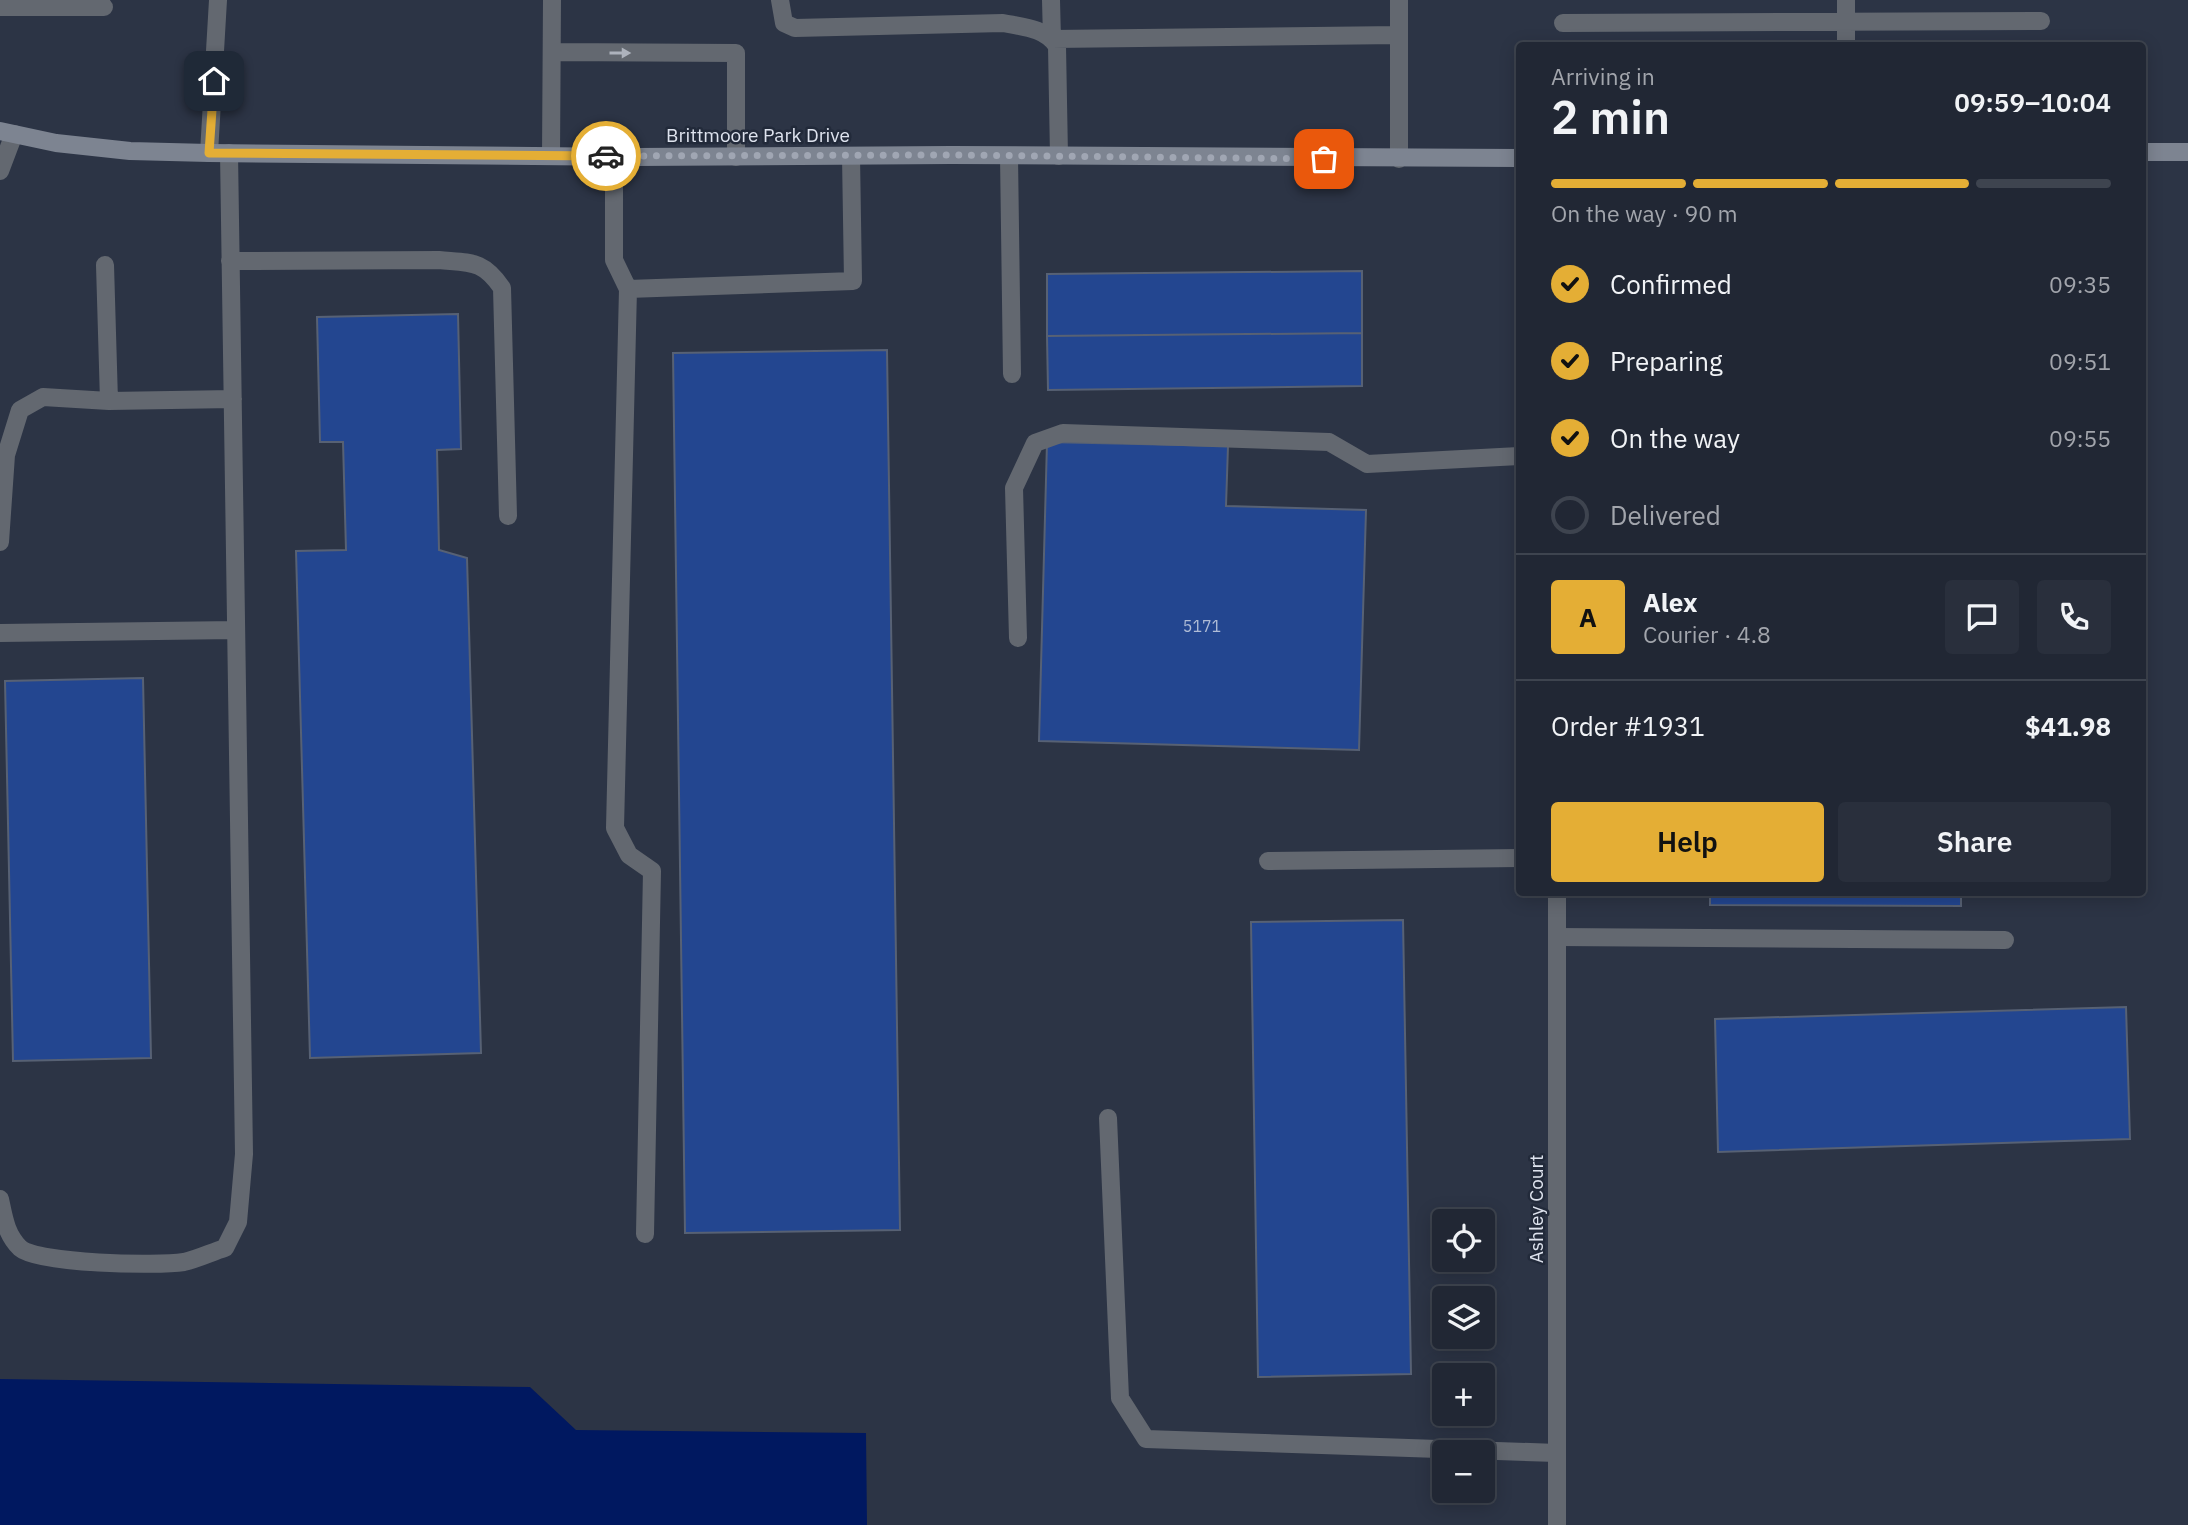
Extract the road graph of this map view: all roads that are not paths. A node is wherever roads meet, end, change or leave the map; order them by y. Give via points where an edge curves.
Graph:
1 (218, 0) edge
2 (552, 0) edge
3 (779, 0) edge
4 (1051, 0) edge
5 (1399, 0) edge
6 (1846, 0) edge
7 (104, 6) dead end
8 (0, 7) edge
9 (2041, 21) dead end
10 (1563, 23) dead end
11 (1846, 24) junction
12 (1399, 35) junction
13 (1052, 39) junction
14 (1846, 42) edge
15 (552, 52) junction
16 (7, 132) edge
17 (2146, 152) edge
18 (2188, 152) edge
19 (209, 153) junction
20 (229, 153) junction
21 (551, 156) junction
22 (614, 156) junction
23 (851, 156) junction
24 (1009, 156) junction
25 (1059, 156) junction
26 (736, 157) junction
27 (1516, 158) edge
28 (1399, 159) junction
29 (0, 171) edge
30 (230, 261) junction
31 (105, 265) dead end
32 (628, 289) junction
33 (1012, 374) dead end
34 (233, 399) junction
35 (109, 401) junction
36 (1516, 456) edge
37 (508, 516) dead end
38 (0, 542) edge
39 (236, 630) junction
40 (0, 633) edge
41 (1018, 638) dead end
42 (1516, 858) edge
43 (1268, 861) dead end
44 (1557, 896) edge
45 (1557, 937) junction
46 (2005, 940) dead end
47 (1108, 1118) dead end
48 (0, 1199) edge
49 (645, 1234) dead end
50 (1557, 1453) junction
51 (1557, 1525) edge

1 - 19 street
2 - 15 street
3 - 13 street via 784,23 795,28 1003,23 1034,28
4 - 13 street
5 - 12 street
6 - 11 street
7 - 8 street
9 - 11 street
10 - 11 street
11 - 14 street
12 - 13 street
12 - 28 street
13 - 25 street via 1057,46
15 - 21 street
15 -> 26 street via 736,53
16 - 19 street, Brittmoore Park Drive via 130,151
16 - 29 street
17 - 18 street
19 - 20 street, Brittmoore Park Drive
20 - 21 street, Brittmoore Park Drive
20 - 30 street
21 - 22 street, Brittmoore Park Drive
22 - 26 street, Brittmoore Park Drive
22 - 32 street via 614,260
23 - 24 street, Brittmoore Park Drive
23 - 26 street, Brittmoore Park Drive
23 - 32 street via 853,281
24 - 25 street, Brittmoore Park Drive
24 - 33 street
25 - 28 street, Brittmoore Park Drive
27 - 28 street, Brittmoore Park Drive
30 - 34 street
30 - 37 street via 439,260 490,270 502,288
31 - 35 street
32 - 49 street via 615,828 629,855 652,871
34 - 35 street
34 - 39 street
35 - 38 street via 43,397 20,410 6,455
36 - 41 street via 1367,464 1329,442 1054,436 1035,443 1014,488
39 - 40 street
39 - 48 street via 244,1154 238,1222 225,1248 185,1261 56,1259 22,1250 8,1232
42 - 43 street
44 - 45 street, Ashley Court
45 - 46 street
45 - 50 street, Ashley Court
47 - 50 street via 1120,1398 1146,1439
50 - 51 street, Ashley Court

